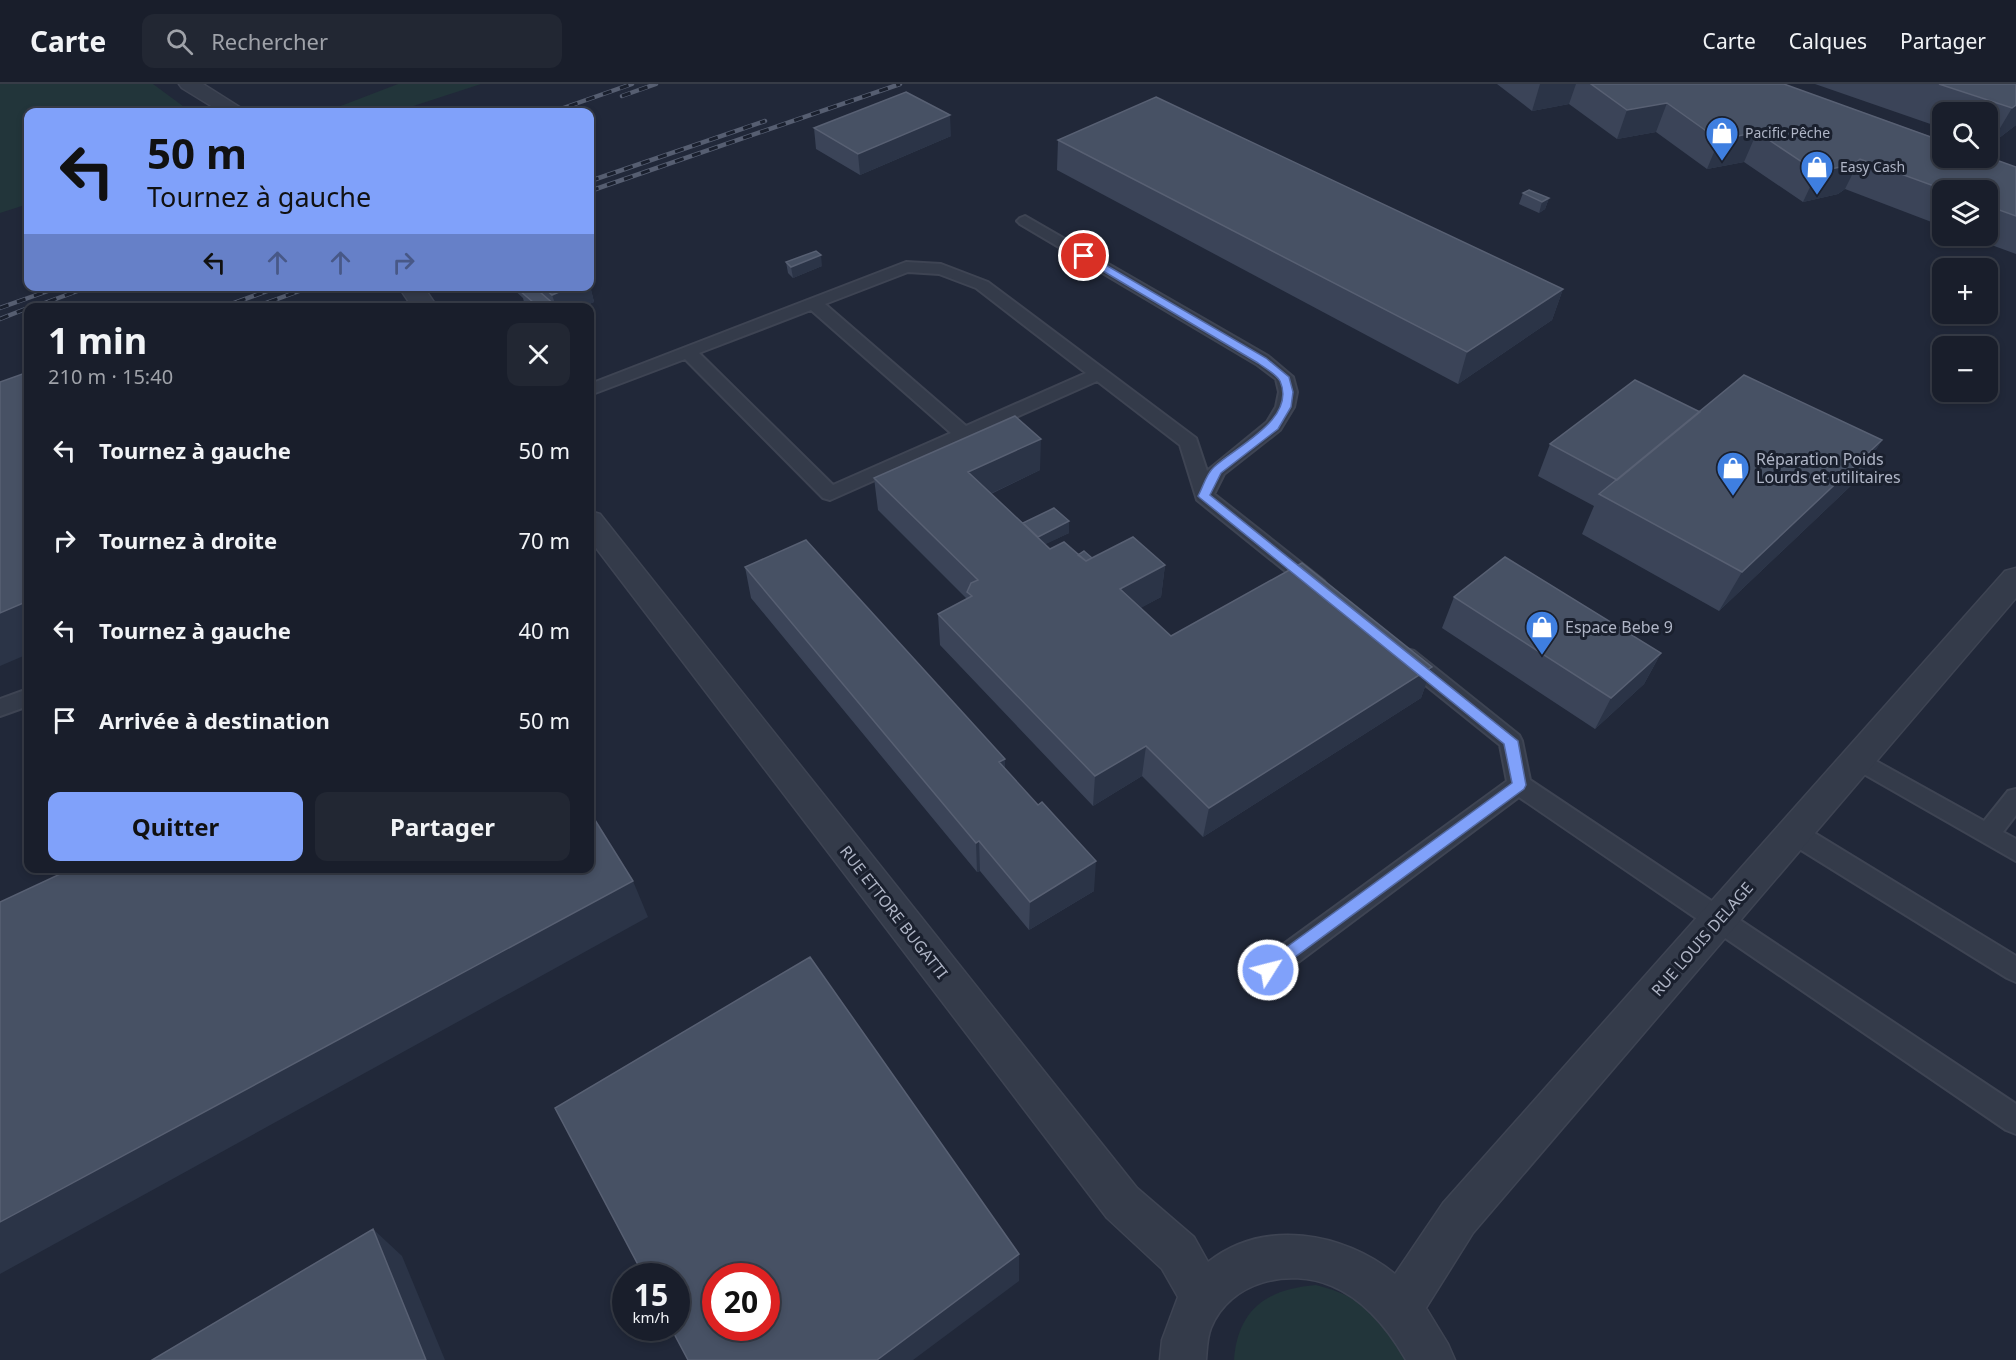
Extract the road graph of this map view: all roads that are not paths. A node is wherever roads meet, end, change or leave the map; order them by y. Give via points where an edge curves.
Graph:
1 (189, 84) edge
2 (228, 108) edge
3 (1025, 221) dead end
4 (813, 303) junction
5 (688, 352) junction
6 (1100, 373) junction
7 (594, 388) edge
8 (964, 434) junction
9 (1204, 496) junction
10 (594, 526) edge
11 (2016, 578) edge
12 (1334, 600) edge
13 (1386, 642) edge
14 (24, 699) edge
15 (0, 708) edge
16 (1858, 760) junction
17 (1519, 785) junction
18 (2016, 798) edge
19 (1794, 833) junction
20 (1988, 834) junction
21 (2016, 850) edge
22 (1719, 920) junction
23 (1268, 970) dead end
24 (2016, 970) edge
25 (2016, 1120) edge
26 (1203, 1297) junction
27 (1399, 1308) junction
28 (1183, 1360) edge
29 (1432, 1360) edge

1 - 2 street
3 - 9 lane via 1262,360 1284,377 1288,392 1285,407 1274,426 1216,471
4 - 5 lane
4 - 6 lane via 906,267 942,269 982,285
4 - 8 lane
5 - 7 lane
5 - 8 lane via 830,494
6 - 8 lane
6 - 9 lane via 1190,442
9 - 12 lane
10 - 26 street, RUE ETTORE BUGATTI via 1122,1203 1178,1253
11 - 16 street, RUE LOUIS DELAGE
13 - 17 lane via 1511,741
14 - 15 lane
16 - 19 street, RUE LOUIS DELAGE
16 - 20 lane
17 - 22 lane
17 - 23 lane
18 - 20 lane
19 - 22 street, RUE LOUIS DELAGE
19 - 24 lane
20 - 21 lane
22 - 25 lane
22 - 27 street, RUE LOUIS DELAGE via 1458,1218
26 - 27 street via 1243,1266 1282,1256 1305,1257 1365,1280
26 - 28 street via 1187,1329
27 - 29 street

